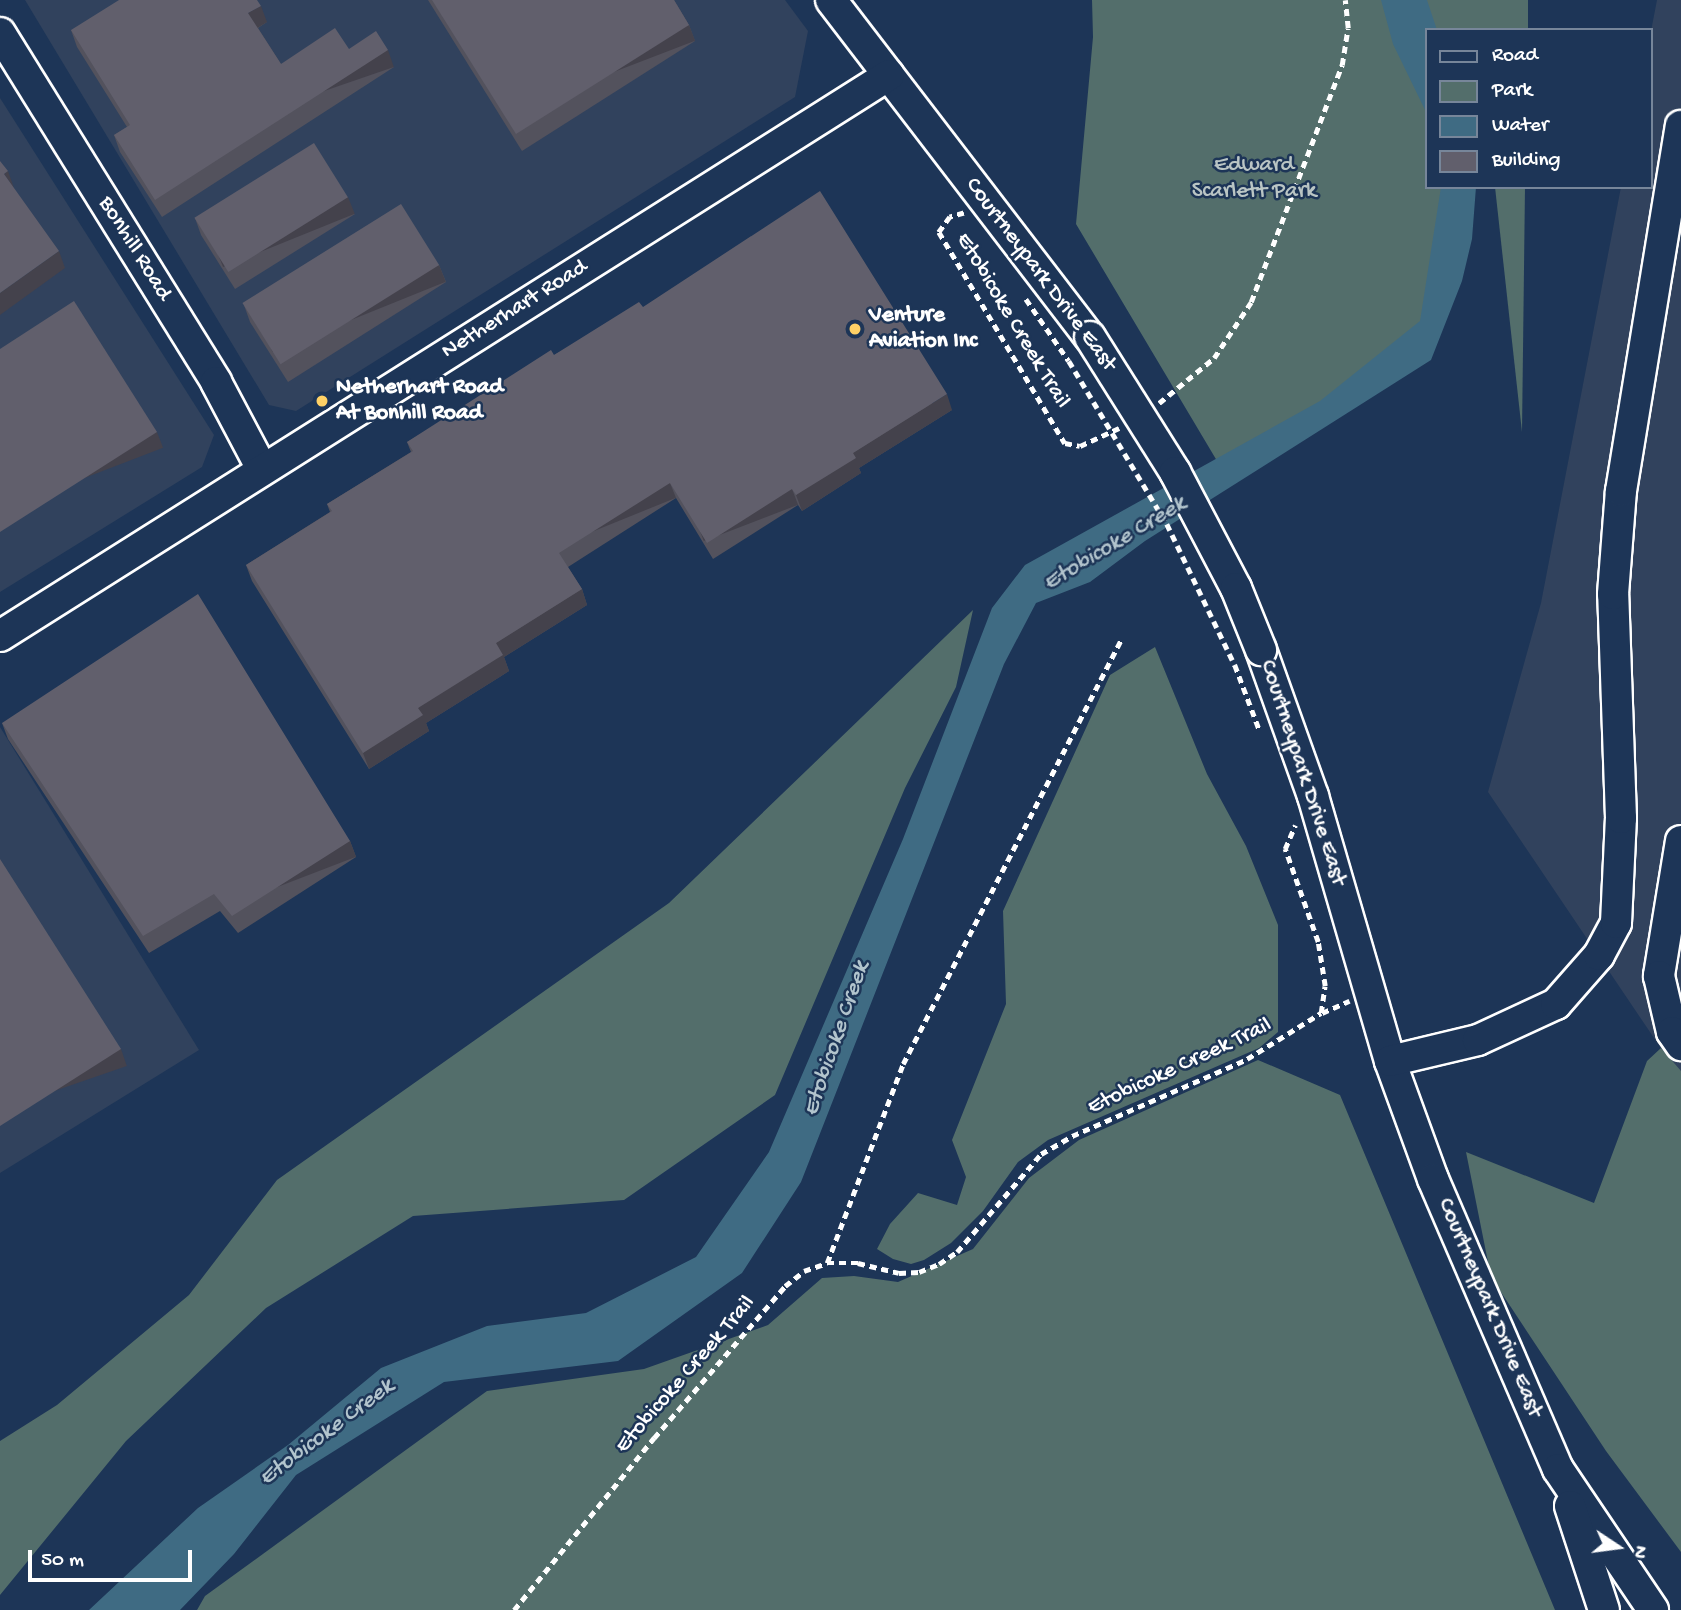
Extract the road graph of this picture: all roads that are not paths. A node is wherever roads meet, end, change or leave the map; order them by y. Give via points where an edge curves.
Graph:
1 (831, 0) edge
2 (0, 33) edge
3 (889, 75) junction
4 (1681, 126) edge
5 (262, 469) junction
6 (0, 636) edge
7 (1681, 841) edge
8 (1681, 1045) edge
9 (1390, 1061) junction
10 (1558, 1469) junction
11 (1604, 1610) edge
12 (1653, 1610) edge

1 - 3 street, Courtneypark Drive East
2 - 5 street, Bonhill Road via 216,382
3 - 5 street, Netherhart Road
3 - 9 street, Courtneypark Drive East, bridge via 1090,337 1175,472 1236,588 1317,809
4 - 9 street via 1621,491 1613,594 1621,818 1616,923 1599,955 1556,1004 1478,1040
5 - 6 street, Netherhart Road
7 - 8 street via 1659,976 1672,1032
9 - 10 street, Courtneypark Drive East via 1433,1180
10 - 11 street
10 - 12 street, Courtneypark Drive East

